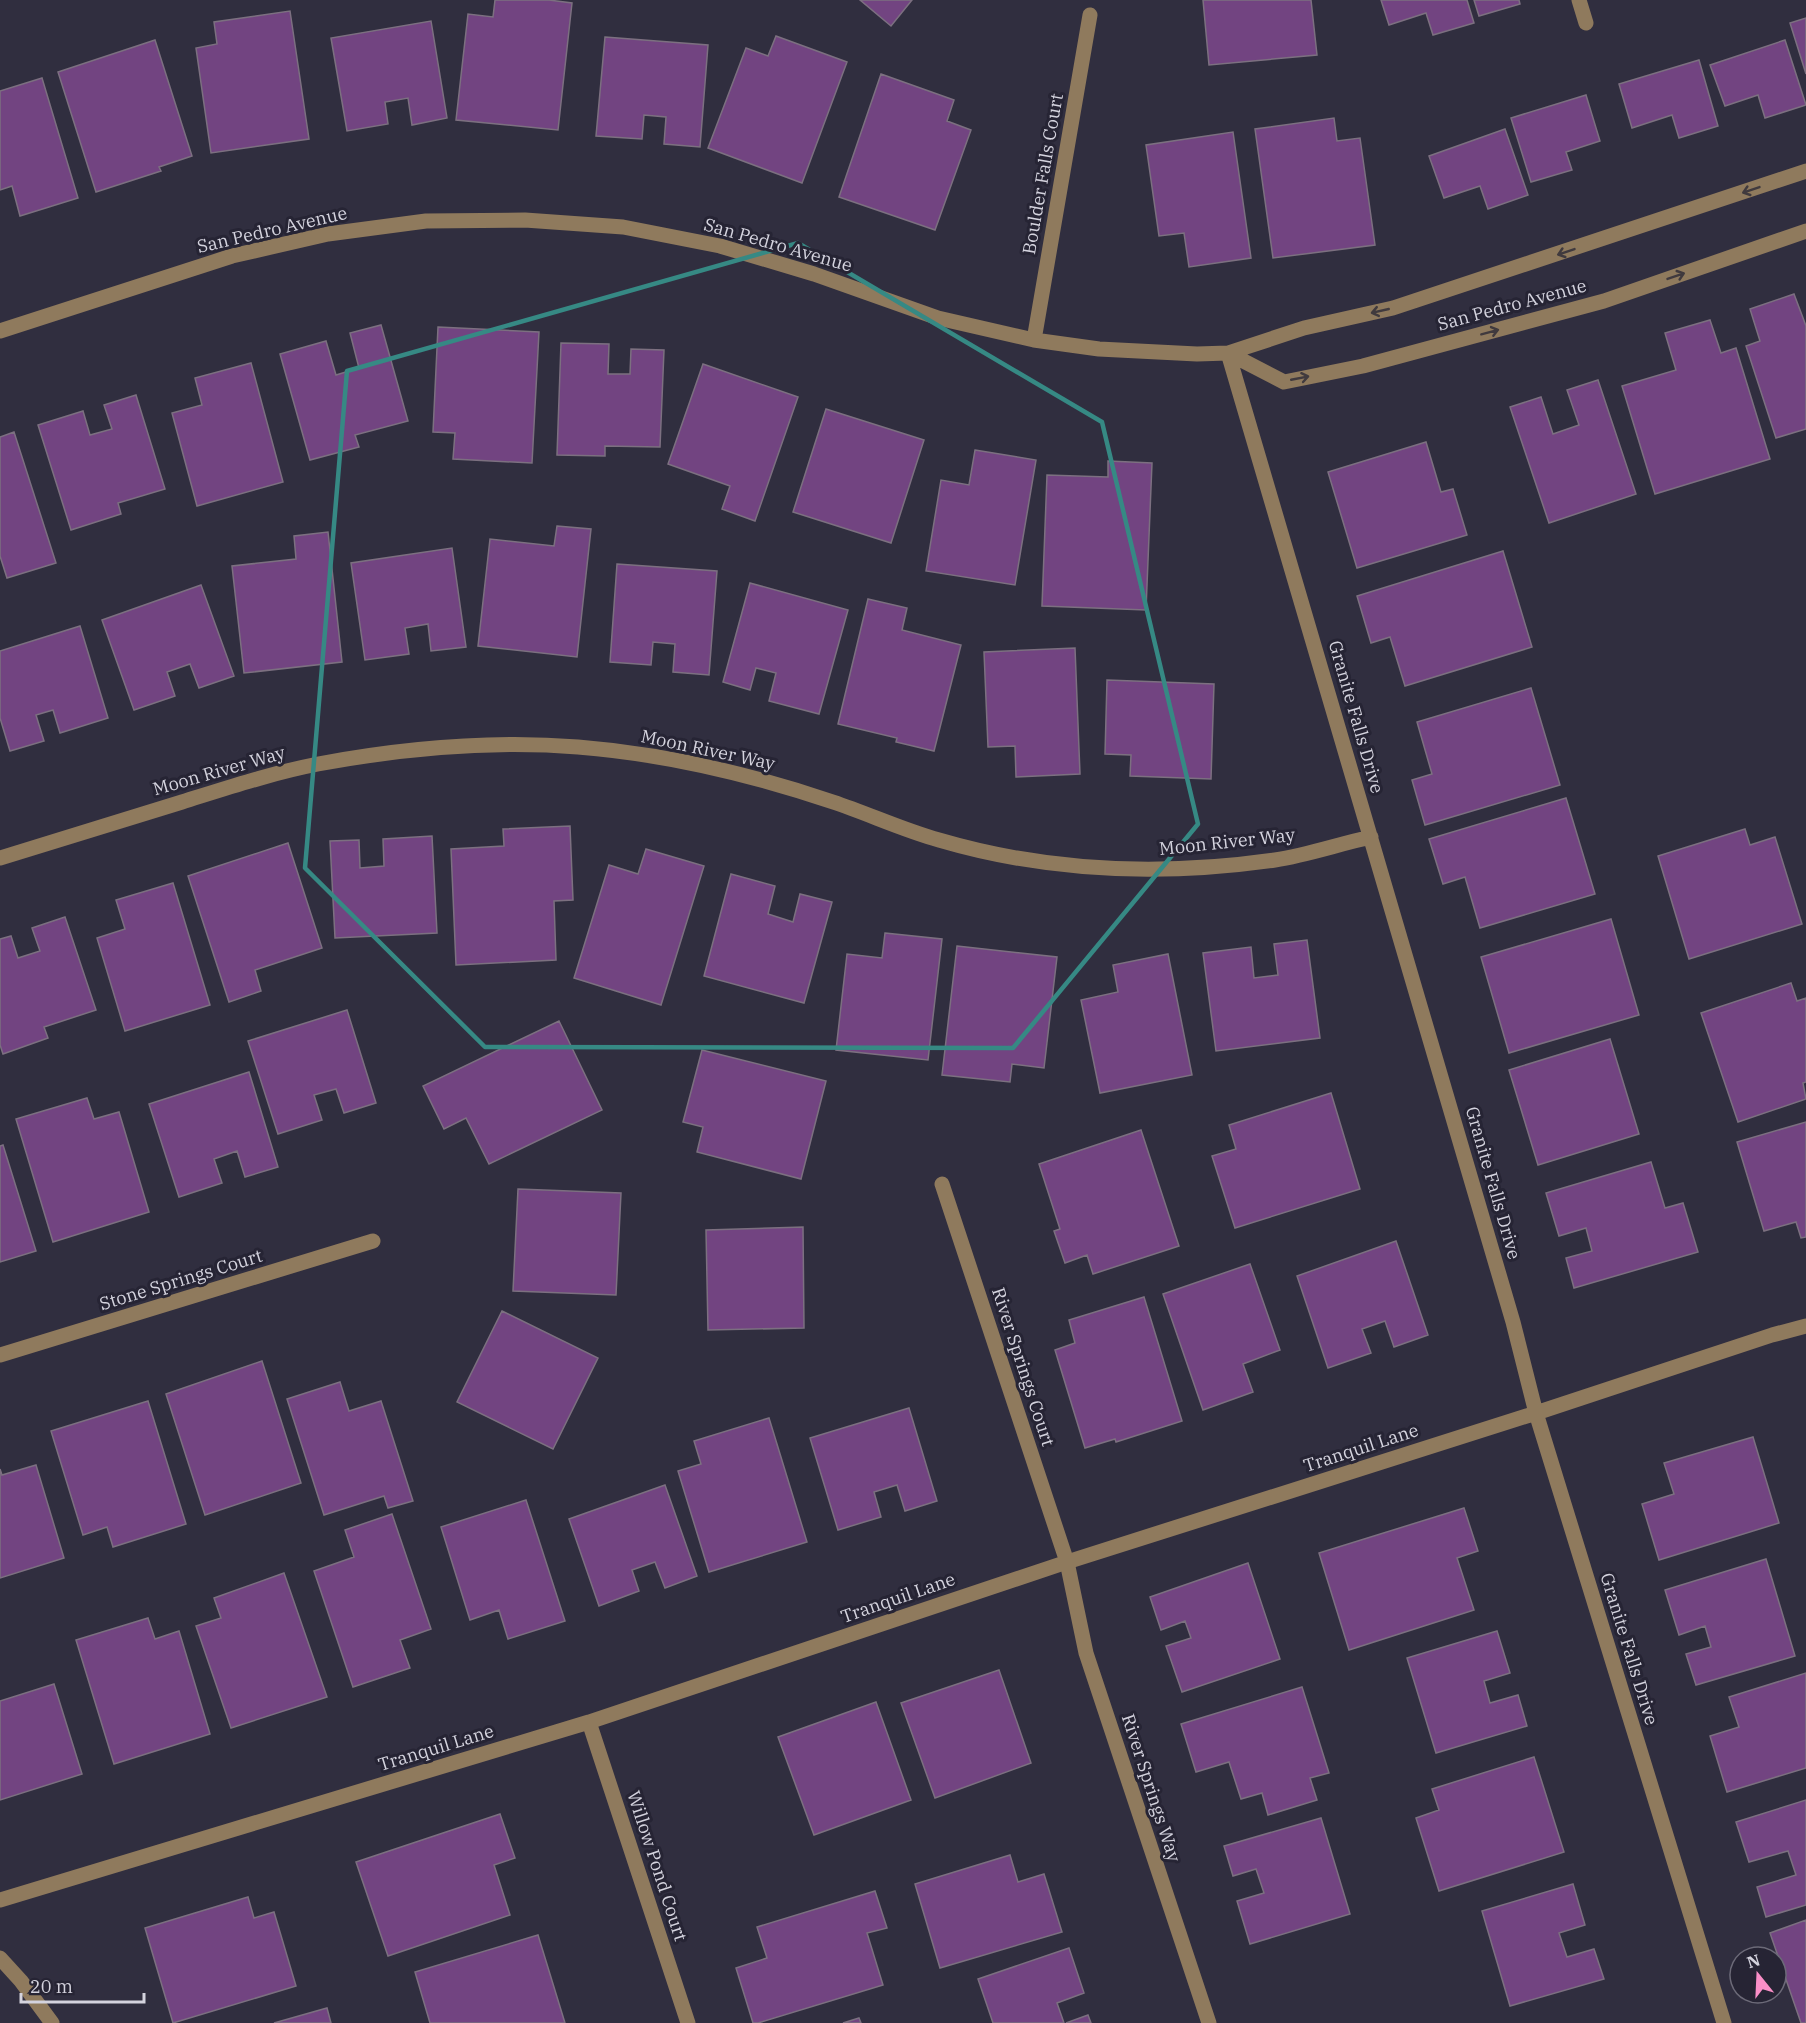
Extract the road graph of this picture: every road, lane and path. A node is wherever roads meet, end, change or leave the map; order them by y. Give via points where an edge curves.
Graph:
1 (1579, 0) edge
2 (1090, 15) dead end
3 (1586, 23) dead end
4 (1806, 171) edge
5 (1806, 231) edge
6 (0, 331) edge
7 (1034, 340) junction
8 (1228, 353) junction
9 (1371, 837) junction
10 (0, 858) edge
11 (942, 1184) dead end
12 (373, 1241) dead end
13 (1806, 1326) edge
14 (0, 1355) edge
15 (1536, 1413) junction
16 (1067, 1562) junction
17 (589, 1722) junction
18 (0, 1900) edge
19 (0, 1958) edge
20 (52, 2023) edge
21 (688, 2023) edge
22 (1209, 2023) edge
23 (1724, 2023) edge

1 - 3 street
2 - 7 street, Boulder Falls Court
4 -> 8 street, San Pedro Avenue via 1393,308 1304,328
8 -> 5 street, San Pedro Avenue via 1284,382 1364,366 1604,301
6 - 7 street, San Pedro Avenue via 232,256 328,234 426,221 525,220 623,227 720,246 938,318
7 - 8 street, San Pedro Avenue via 1099,349
8 - 9 street, Granite Falls Drive
9 - 10 street, Moon River Way via 1277,859 1173,870 1094,868 1016,858 939,840 740,773 676,759 578,747 479,744 414,749 317,764
9 - 15 street, Granite Falls Drive
11 - 16 street, River Springs Court
12 - 14 street, Stone Springs Court
13 - 15 street, Tranquil Lane
15 - 16 street, Tranquil Lane
15 - 23 street, Granite Falls Drive
16 - 17 street, Tranquil Lane
16 - 22 street, River Springs Way via 1086,1653
17 - 18 street, Tranquil Lane
17 - 21 street, Willow Pond Court
19 - 20 street

